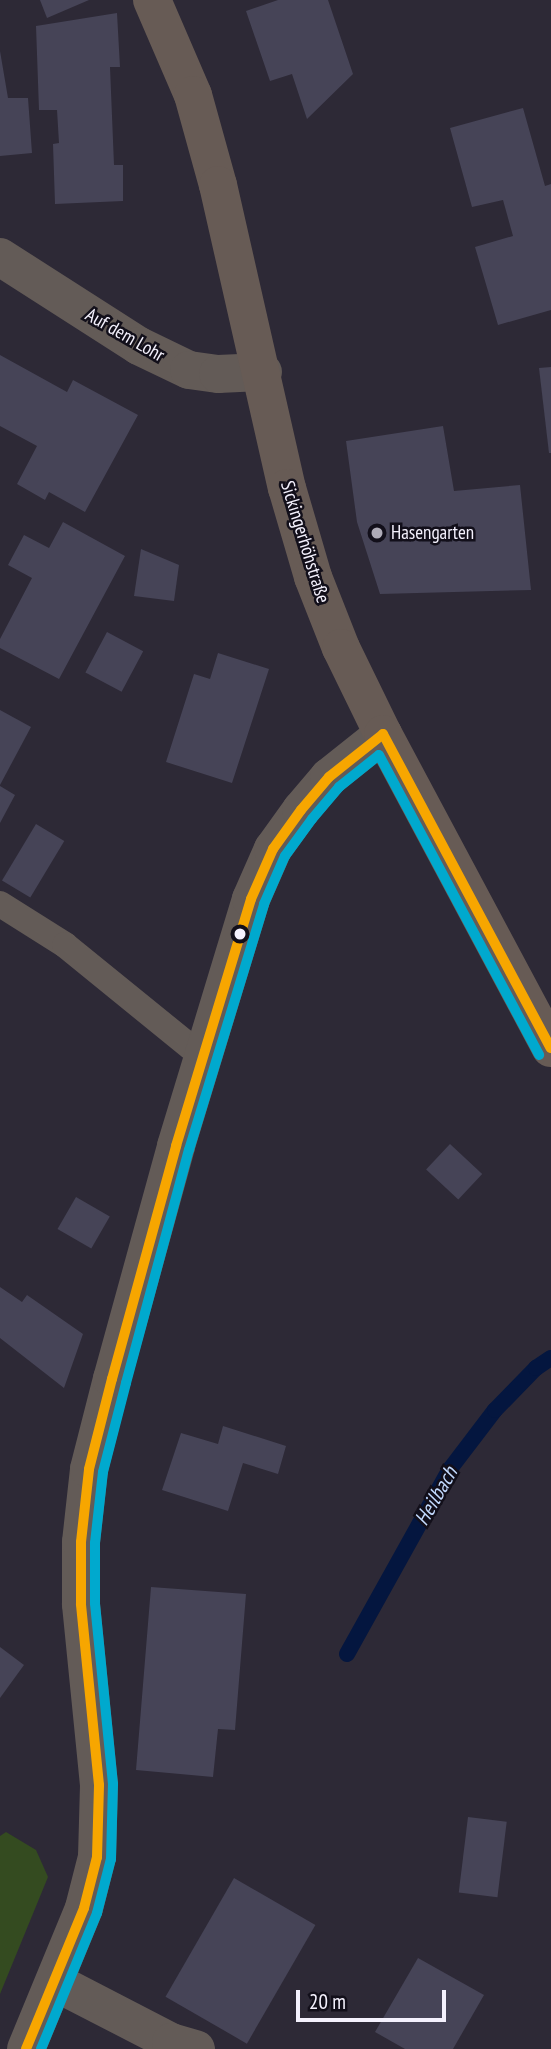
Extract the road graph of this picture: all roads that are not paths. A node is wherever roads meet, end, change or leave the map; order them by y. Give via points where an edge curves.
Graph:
1 (152, 0) edge
2 (0, 257) edge
3 (263, 372) junction
4 (383, 734) junction
5 (0, 904) edge
6 (551, 1048) edge
7 (204, 1058) junction
8 (55, 1982) junction
9 (26, 2049) edge
10 (196, 2049) edge

1 - 3 main road, Sickingerhöhstraße via 193,95
2 - 3 street, Auf dem Lohr via 139,346 189,370
3 - 4 main road, Sickingerhöhstraße via 287,488 313,577
4 - 6 main road, Sickingerhöhstraße
4 - 7 street via 329,777 273,849 238,938
5 - 7 lane via 65,945
7 - 8 street via 89,1469 81,1542 81,1604 99,1785 97,1857 84,1908
8 - 9 street
8 - 10 street via 146,2030

